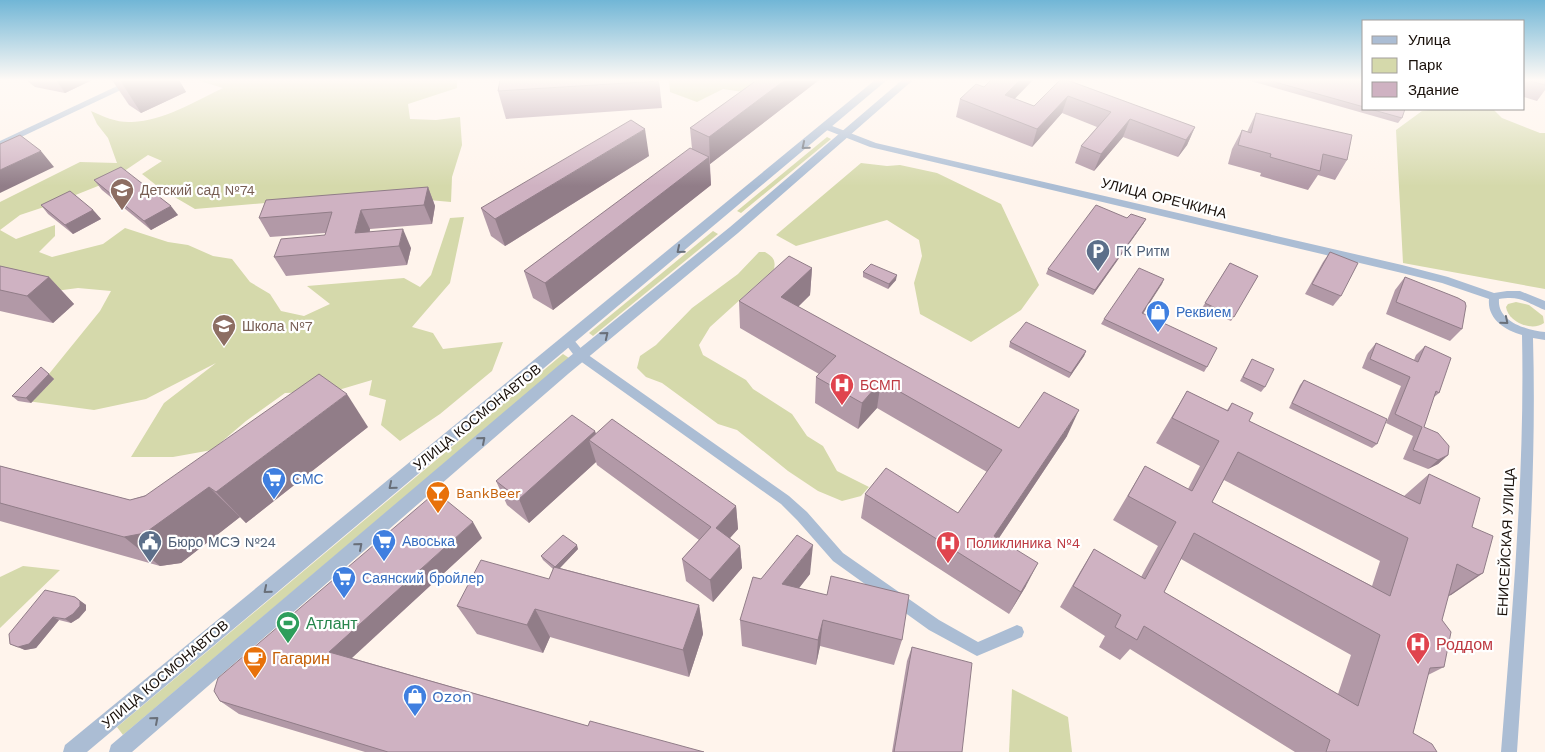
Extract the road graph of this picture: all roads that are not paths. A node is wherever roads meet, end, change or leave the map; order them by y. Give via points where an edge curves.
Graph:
1 (62, 115) edge
2 (841, 115) edge
3 (868, 115) edge
4 (827, 127) junction
5 (845, 135) junction
6 (0, 144) edge
7 (1494, 297) junction
8 (1545, 306) edge
9 (1527, 334) junction
10 (1545, 336) edge
11 (569, 342) junction
12 (580, 355) junction
13 (1017, 632) dead end
14 (72, 752) edge
15 (118, 752) edge
16 (1509, 752) edge

1 - 6 street
2 - 4 street, УЛИЦА КОСМОНАВТОВ
3 - 5 street, УЛИЦА КОСМОНАВТОВ
4 - 5 street, УЛИЦА ОРЕЧКИНА
4 -> 11 street, УЛИЦА КОСМОНАВТОВ
5 - 7 street, УЛИЦА ОРЕЧКИНА via 873,145 1410,271
12 -> 5 street, УЛИЦА КОСМОНАВТОВ
7 - 8 street, УЛИЦА ОРЕЧКИНА via 1520,295 1540,301
7 -> 9 street via 1494,310 1500,317 1509,326
9 - 10 street
9 - 16 street, ЕНИСЕЙСКАЯ УЛИЦА via 1525,522
11 - 12 street
11 -> 14 street, УЛИЦА КОСМОНАВТОВ
12 - 13 street via 784,500 838,557 934,625 977,649
15 -> 12 street, УЛИЦА КОСМОНАВТОВ

